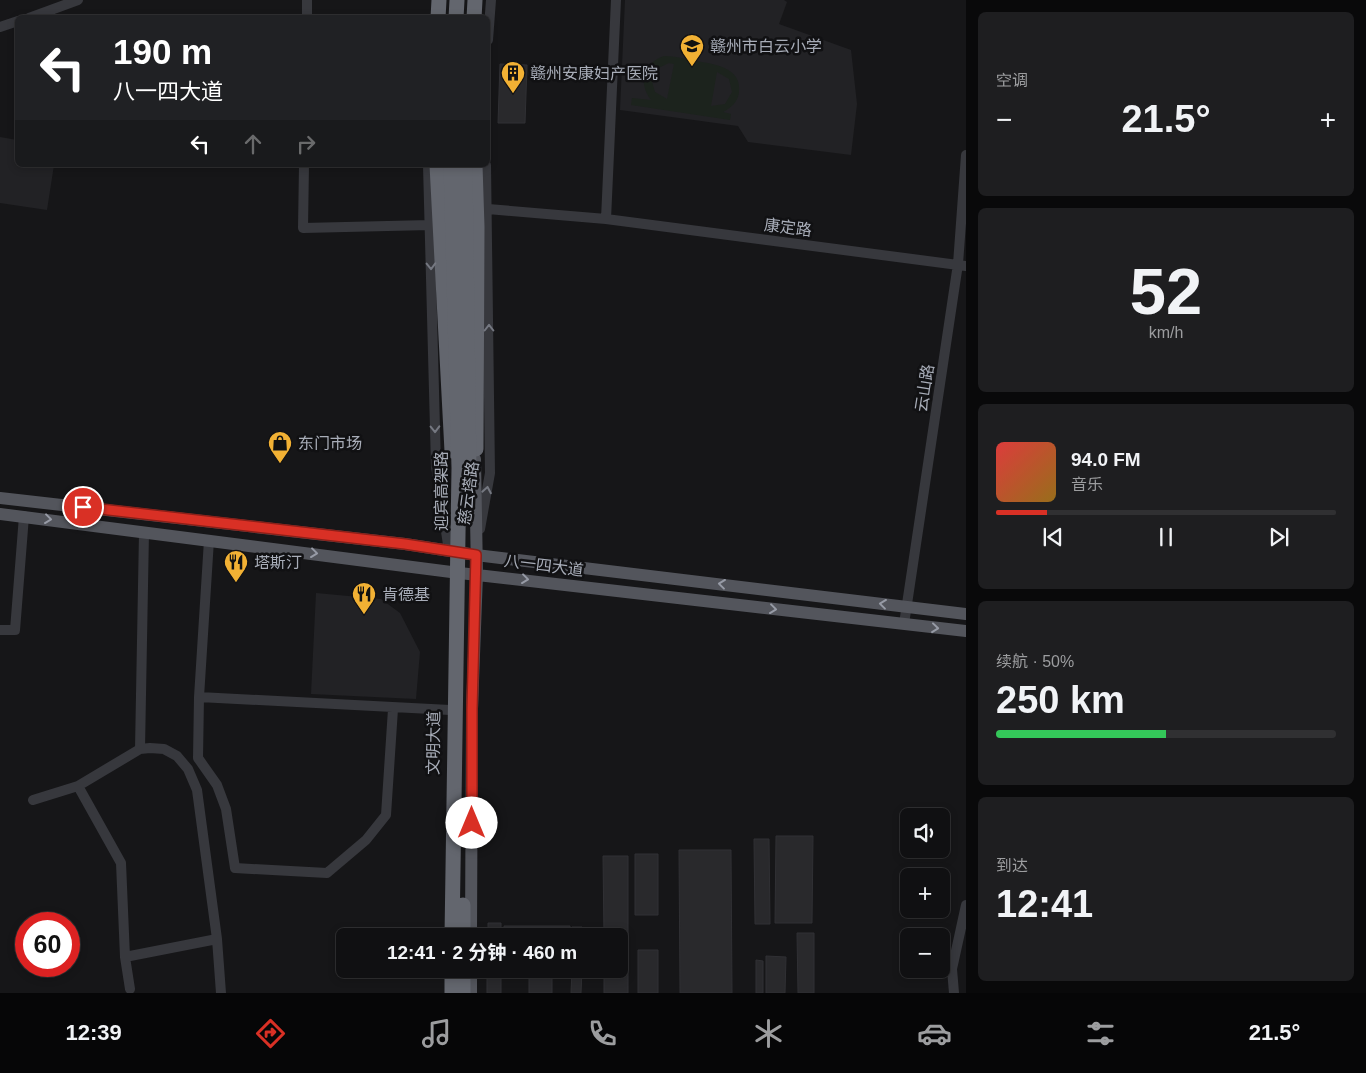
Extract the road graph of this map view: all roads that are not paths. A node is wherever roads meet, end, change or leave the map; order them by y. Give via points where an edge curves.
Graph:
1 (78, 0) edge
2 (307, 0) edge
3 (435, 0) edge
4 (439, 0) edge
5 (445, 0) edge
6 (457, 0) edge
7 (466, 0) edge
8 (475, 0) edge
9 (491, 0) edge
10 (616, 0) edge
11 (37, 15) edge
12 (306, 15) edge
13 (433, 15) edge
14 (438, 15) edge
15 (444, 15) edge
16 (456, 15) edge
17 (465, 15) edge
18 (474, 15) edge
19 (490, 15) edge
20 (15, 22) edge
21 (0, 28) edge
22 (966, 155) edge
23 (304, 167) edge
24 (428, 167) edge
25 (436, 167) edge
26 (442, 167) edge
27 (451, 167) edge
28 (464, 167) edge
29 (470, 167) edge
30 (475, 167) edge
31 (486, 167) edge
32 (488, 209) junction
33 (606, 219) junction
34 (430, 225) junction
35 (962, 265) edge
36 (453, 468) junction
37 (476, 471) junction
38 (0, 498) edge
39 (0, 514) edge
40 (24, 516) junction
41 (144, 532) junction
42 (209, 540) junction
43 (450, 551) junction
44 (476, 555) junction
45 (451, 572) junction
46 (476, 574) junction
47 (906, 607) junction
48 (966, 614) edge
49 (904, 624) junction
50 (0, 630) edge
51 (966, 631) edge
52 (198, 697) junction
53 (393, 709) junction
54 (450, 710) junction
55 (140, 749) junction
56 (78, 786) junction
57 (33, 800) dead end
58 (966, 905) edge
59 (446, 928) edge
60 (452, 928) edge
61 (463, 928) edge
62 (471, 928) edge
63 (217, 939) junction
64 (125, 957) junction
65 (446, 978) edge
66 (452, 978) edge
67 (463, 978) edge
68 (471, 978) edge
69 (130, 988) dead end
70 (221, 993) edge
71 (446, 993) edge
72 (452, 993) edge
73 (463, 993) edge
74 (471, 993) edge
75 (954, 993) edge

1 - 11 street
2 - 12 street
3 - 13 street
4 - 14 highway
5 - 15 main road
6 - 16 highway
7 - 17 highway
8 - 18 highway
9 - 19 street
10 - 33 street
20 - 21 street
22 - 35 street, 云山路
23 - 34 street via 303,228
24 - 34 street, 慈云塔路
25 - 36 highway
26 - 36 main road, 慈云塔路
27 - 60 highway, 迎宾高架路, bridge via 459,468
28 - 61 highway, 迎宾高架路, bridge via 469,468
29 - 37 main road, 慈云塔路
30 - 37 highway
31 - 32 street, 慈云塔路
32 - 33 street, 康定路
44 -> 32 street, 慈云塔路 via 490,473
33 - 35 street, 康定路
34 -> 43 street, 慈云塔路 via 436,466
35 - 47 street, 云山路
36 - 43 main road, 慈云塔路
37 - 44 main road, 慈云塔路
38 - 43 main road, 八一四大道
39 - 40 main road, 八一四大道
40 -> 41 main road, 八一四大道
40 - 50 street via 15,630
41 - 42 main road, 八一四大道
41 - 55 street
42 -> 45 main road, 八一四大道
42 - 52 street
43 - 44 main road, 八一四大道
43 - 45 main road, 文明大道
44 - 46 main road
47 -> 44 main road, 八一四大道
45 - 46 main road, 八一四大道
45 - 54 main road, 文明大道
46 -> 49 main road, 八一四大道
46 - 62 main road
47 - 48 main road, 八一四大道
47 - 49 street, 云山路
49 -> 51 main road, 八一四大道
52 - 53 street
52 - 53 street via 198,758 217,785 226,808 235,868 327,873 366,840 386,815
53 - 54 street
54 - 59 main road, 文明大道
55 - 56 street
55 - 63 street via 164,749 177,756 188,769 197,790
56 - 57 street
56 - 64 street via 121,863
58 - 75 street via 952,968
63 - 64 street
63 - 70 street
64 - 69 street
65 - 71 main road
66 - 72 highway
67 - 73 highway
68 - 74 main road

